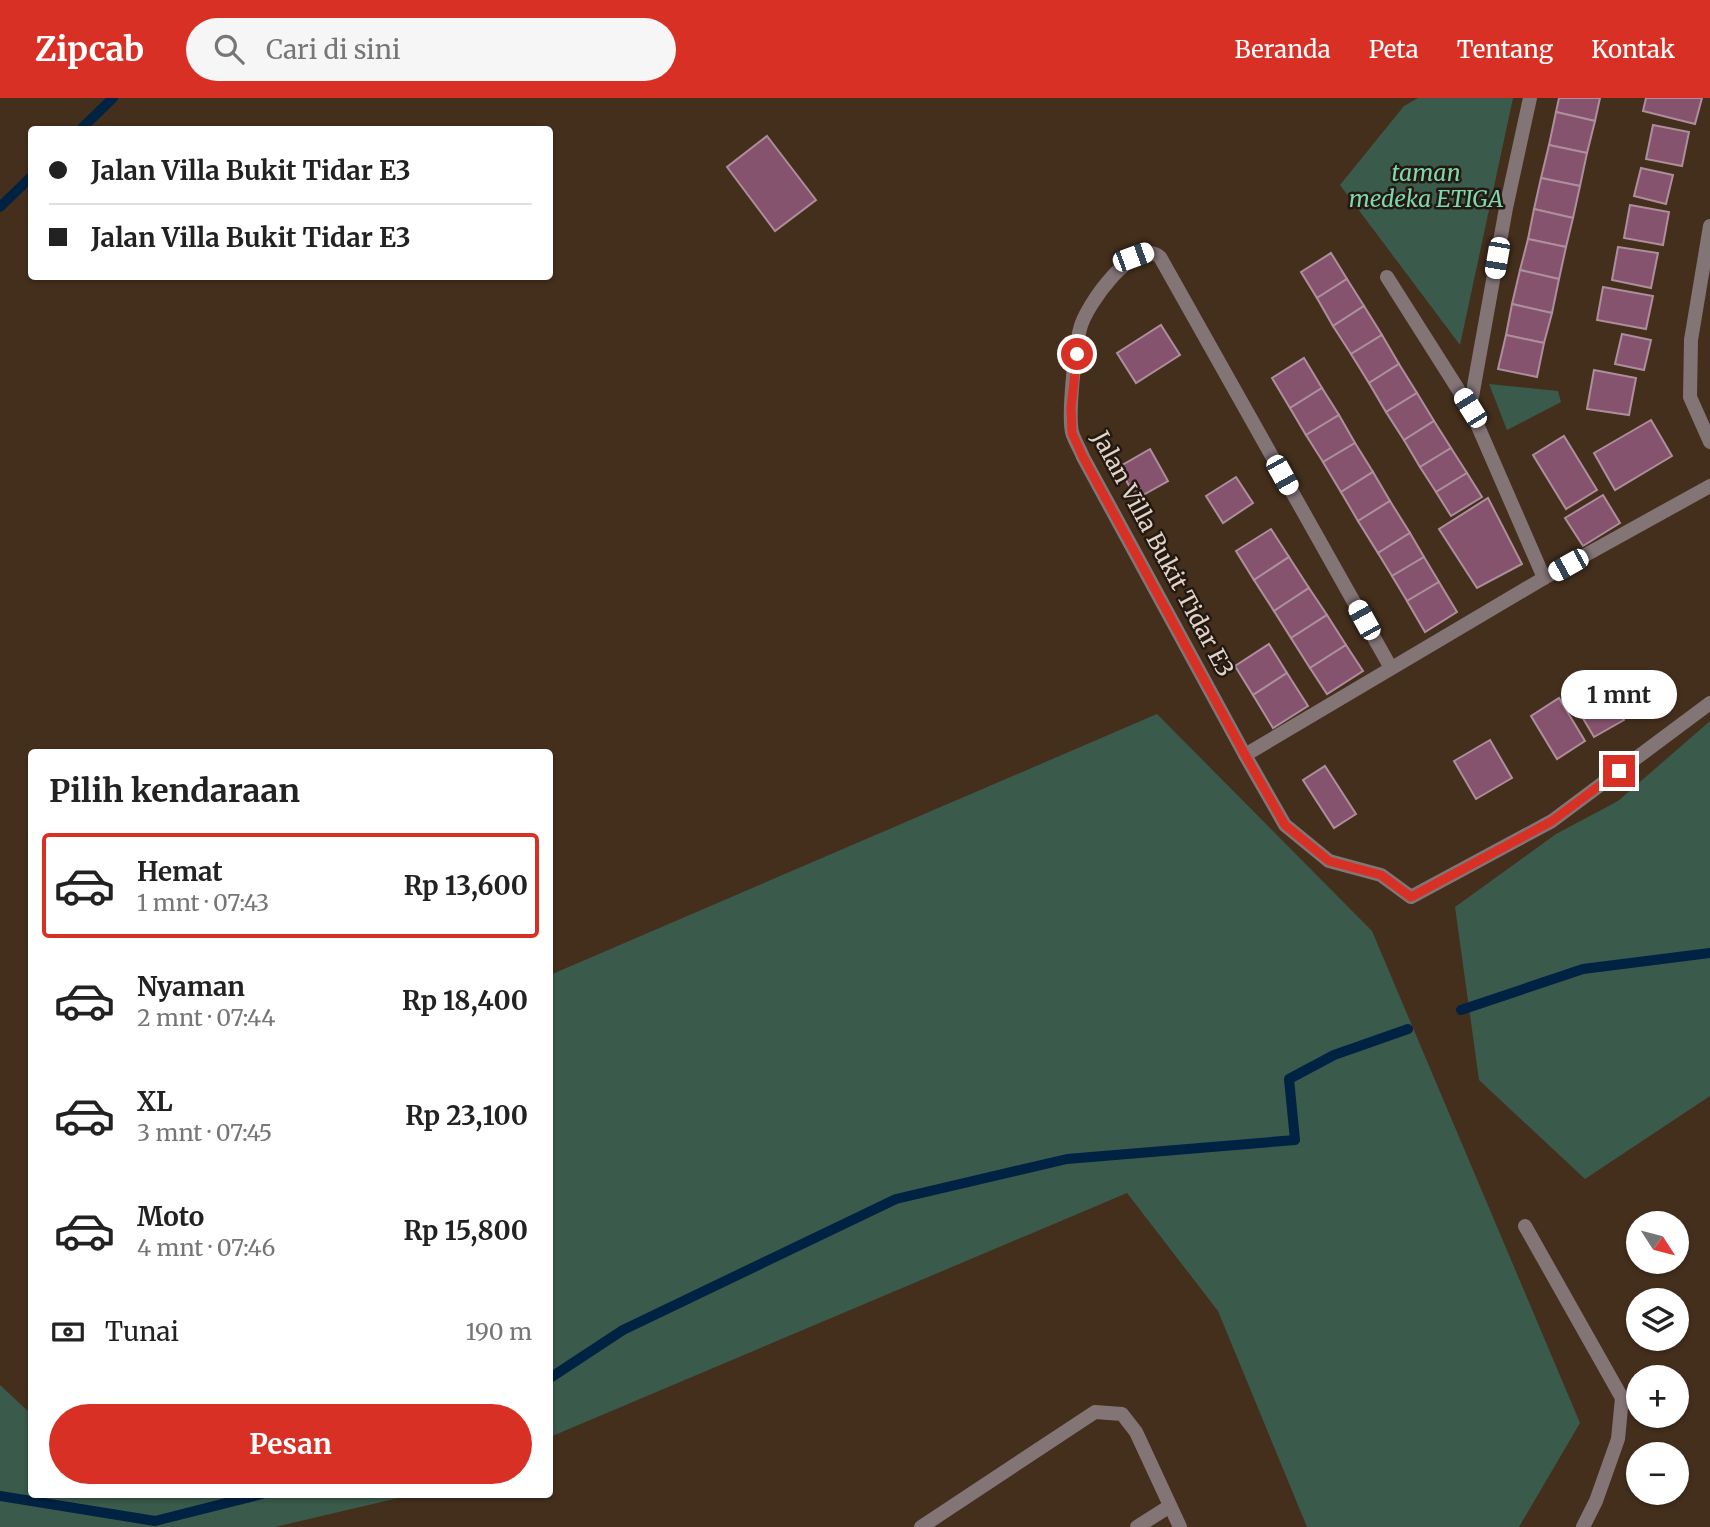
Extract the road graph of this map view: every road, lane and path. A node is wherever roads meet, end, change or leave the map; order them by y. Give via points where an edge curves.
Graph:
1 (1530, 98) edge
2 (1710, 226) edge
3 (1387, 277) dead end
4 (1470, 408) junction
5 (1710, 442) edge
6 (1710, 486) edge
7 (1545, 578) junction
8 (1391, 668) junction
9 (1710, 703) edge
10 (1245, 755) junction
11 (1525, 1226) dead end
12 (1170, 1506) junction
13 (921, 1527) edge
14 (1137, 1527) edge
15 (1180, 1527) edge
16 (1583, 1527) edge

1 - 4 street
2 - 5 street via 1691,340 1690,386 1690,397
3 - 4 street
4 - 7 street
6 - 7 street
7 - 8 street
8 - 10 street
8 - 10 street, Jalan Villa Bukit Tidar E3 via 1160,257 1148,252 1133,257 1099,291 1080,327 1072,433
9 - 10 street, Jalan Villa Bukit Tidar E3 via 1552,821 1411,897 1381,875 1329,861 1285,825
11 - 16 street via 1622,1398 1618,1439
12 - 13 street via 1136,1432 1122,1414 1095,1412
12 - 14 street
12 - 15 street

